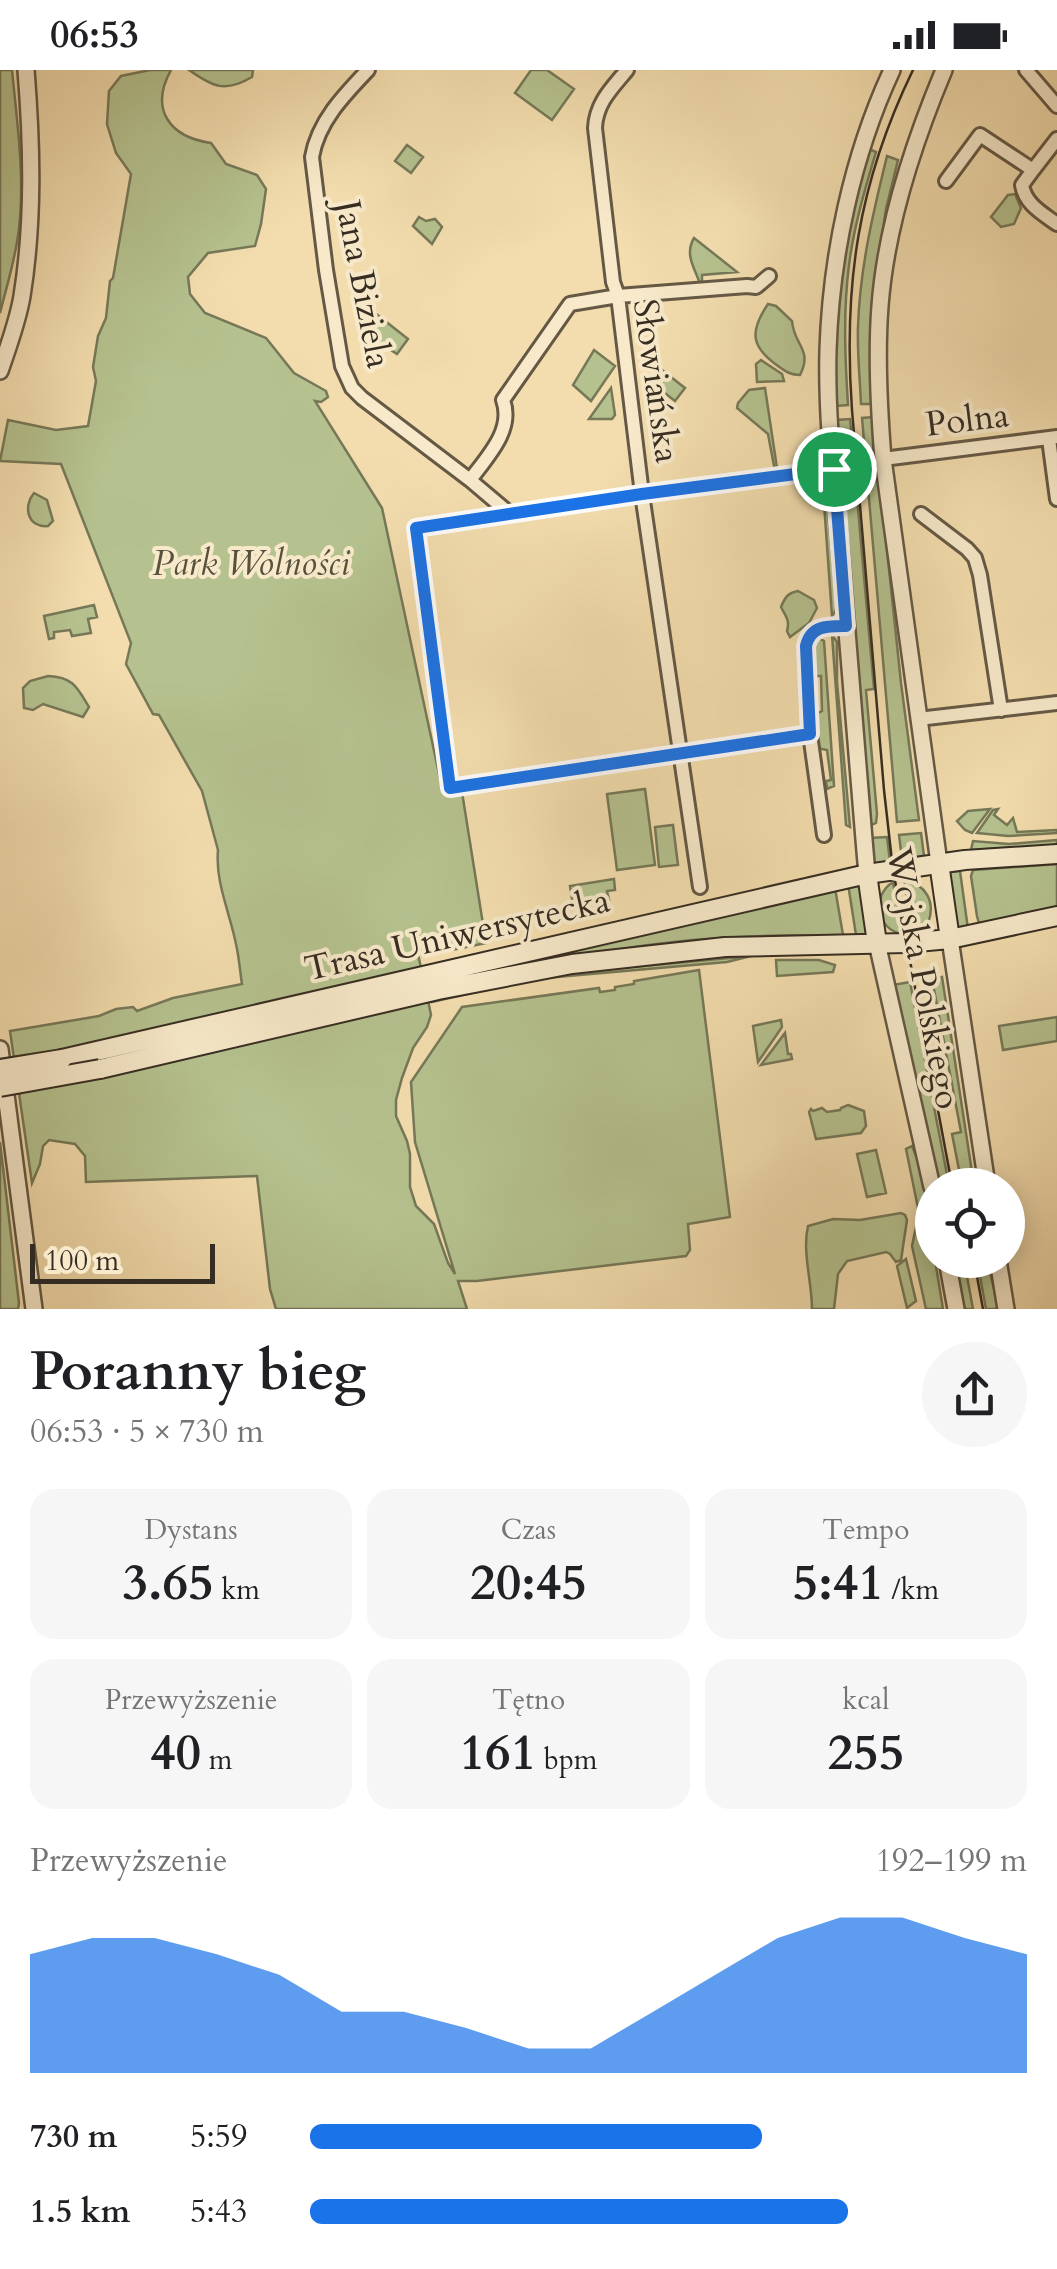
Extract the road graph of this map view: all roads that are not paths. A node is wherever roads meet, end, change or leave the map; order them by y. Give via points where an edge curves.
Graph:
1 (26, 70) edge
2 (368, 70) edge
3 (627, 70) edge
4 (892, 70) edge
5 (944, 70) edge
6 (1026, 70) edge
7 (1057, 106) edge
8 (1057, 139) edge
9 (1033, 170) junction
10 (946, 182) dead end
11 (1057, 224) edge
12 (770, 276) dead end
13 (618, 296) junction
14 (0, 371) edge
15 (1053, 438) edge
16 (884, 459) junction
17 (834, 469) junction
18 (470, 480) junction
19 (642, 494) junction
20 (1057, 498) edge
21 (508, 513) junction
22 (921, 514) dead end
23 (846, 626) junction
24 (1057, 703) edge
25 (1001, 710) junction
26 (918, 719) junction
27 (810, 734) junction
28 (680, 752) junction
29 (824, 835) dead end
30 (1057, 854) edge
31 (939, 863) junction
32 (867, 874) junction
33 (700, 887) dead end
34 (1057, 916) edge
35 (950, 939) junction
36 (876, 944) junction
37 (350, 1002) junction
38 (0, 1061) edge
39 (0, 1087) edge
40 (928, 1168) edge
41 (984, 1168) edge
42 (950, 1278) edge
43 (1001, 1278) edge
44 (34, 1309) edge
45 (956, 1309) edge
46 (1006, 1309) edge

1 - 14 street via 29,224 22,300
2 - 18 street, Jana Biziela via 339,101 312,156 342,366 362,398
3 - 13 street, Słowiańska via 596,114
4 - 17 street, Wojska Polskiego via 860,155 840,241 828,352
5 - 16 street, Wojska Polskiego via 914,151 884,270 878,336
6 - 7 street
8 - 9 street
9 - 10 street via 980,135
9 - 11 street via 1022,184 1024,194
12 - 13 street via 756,288
13 - 18 street via 570,304 504,400 506,424
13 - 19 street, Słowiańska
15 - 16 street, Polna
15 - 20 street
16 - 26 street, Wojska Polskiego
17 - 19 street
17 - 23 street, Wojska Polskiego
18 - 21 street, Jana Biziela
19 - 21 street
19 - 28 street, Słowiańska
21 - 28 street via 416,528 450,788
22 - 25 street via 975,558
23 - 27 street via 820,628 808,638
23 - 32 street, Wojska Polskiego
24 - 25 street
25 - 26 street
26 - 31 street, Wojska Polskiego
27 - 28 street
27 - 29 street
28 - 33 street, Słowiańska
30 - 31 main road
31 - 32 main road, Trasa Uniwersytecka
31 - 35 main road, Wojska Polskiego
32 - 36 main road, Wojska Polskiego
32 - 37 main road, Trasa Uniwersytecka
34 - 35 main road
35 - 36 main road, Trasa Uniwersytecka
35 - 41 street, Wojska Polskiego
36 - 37 main road, Trasa Uniwersytecka via 725,947 572,964
36 - 40 street, Wojska Polskiego
37 - 38 main road, Trasa Uniwersytecka, bridge via 62,1059
37 - 39 main road, Trasa Uniwersytecka, bridge via 100,1069
38 - 44 street
42 - 45 street
43 - 46 street

